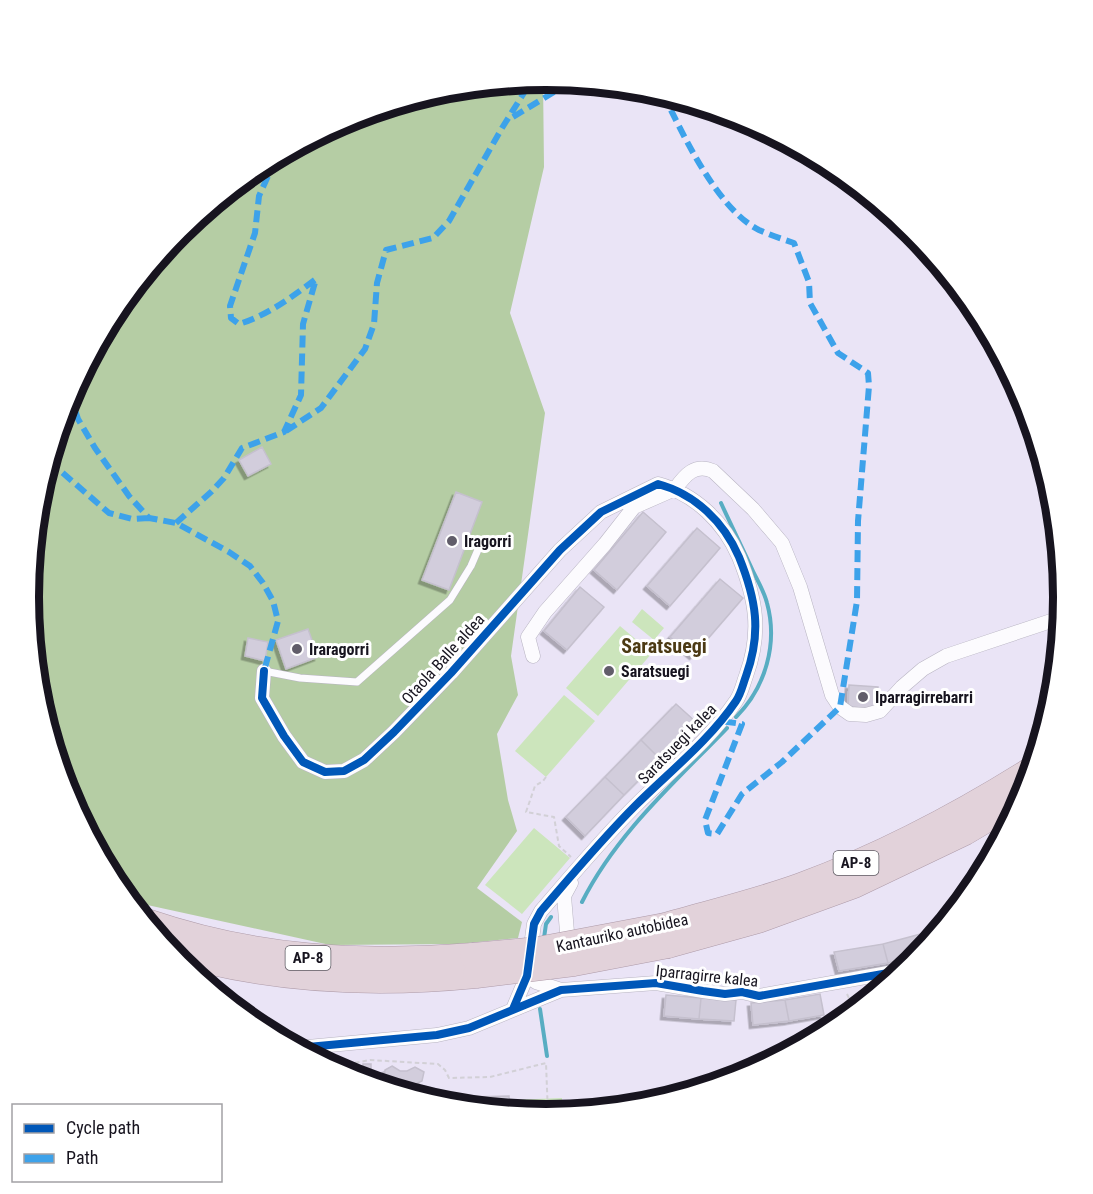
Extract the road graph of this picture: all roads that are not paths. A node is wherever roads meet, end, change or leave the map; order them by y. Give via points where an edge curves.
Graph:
1 (675, 489) junction
2 (480, 545) dead end
3 (1053, 620) edge
4 (533, 656) dead end
5 (264, 671) joint
6 (1021, 776) edge
7 (1008, 806) edge
8 (580, 866) junction
9 (160, 926) edge
10 (567, 932) dead end
11 (666, 935) junction
12 (187, 955) edge
13 (475, 966) junction
14 (887, 973) edge
15 (527, 976) junction
16 (561, 990) junction
17 (513, 1009) junction
18 (312, 1047) edge

1 - 3 street via 684,476 704,467 768,524 792,565 832,695 850,714 880,711 916,675 946,656
1 - 4 street via 634,507 528,637
1 - 5 street, Otaola Balle aldea via 658,484 601,512 560,550 394,732 364,760 344,771 325,772 303,762 262,698
1 - 8 street, Saratsuegi kalea via 705,509 731,539 746,574 756,610 755,643 748,671 738,699 721,721
2 - 5 lane via 450,600 357,682
6 - 11 highway, Kantauriko autobidea / AP-8 via 938,824 869,857
7 - 11 highway, Kantauriko autobidea / AP-8 via 965,832 854,885 758,921
8 - 10 street, Saratsuegi kalea via 564,896
8 - 15 street, Saratsuegi kalea via 534,924
9 - 13 highway, Kantauriko autobidea / AP-8 via 207,941 312,958
11 - 13 highway, Kantauriko autobidea / AP-8, bridge via 574,963
12 - 13 highway, Kantauriko autobidea / AP-8 via 220,964 323,978 406,980
14 - 16 street, Iparragirre kalea via 759,996 703,992 656,983
15 - 16 street
15 - 17 street, Saratsuegi kalea
16 - 17 street, Iparragirre kalea
17 - 18 street, Iparragirre kalea via 469,1028 437,1035

